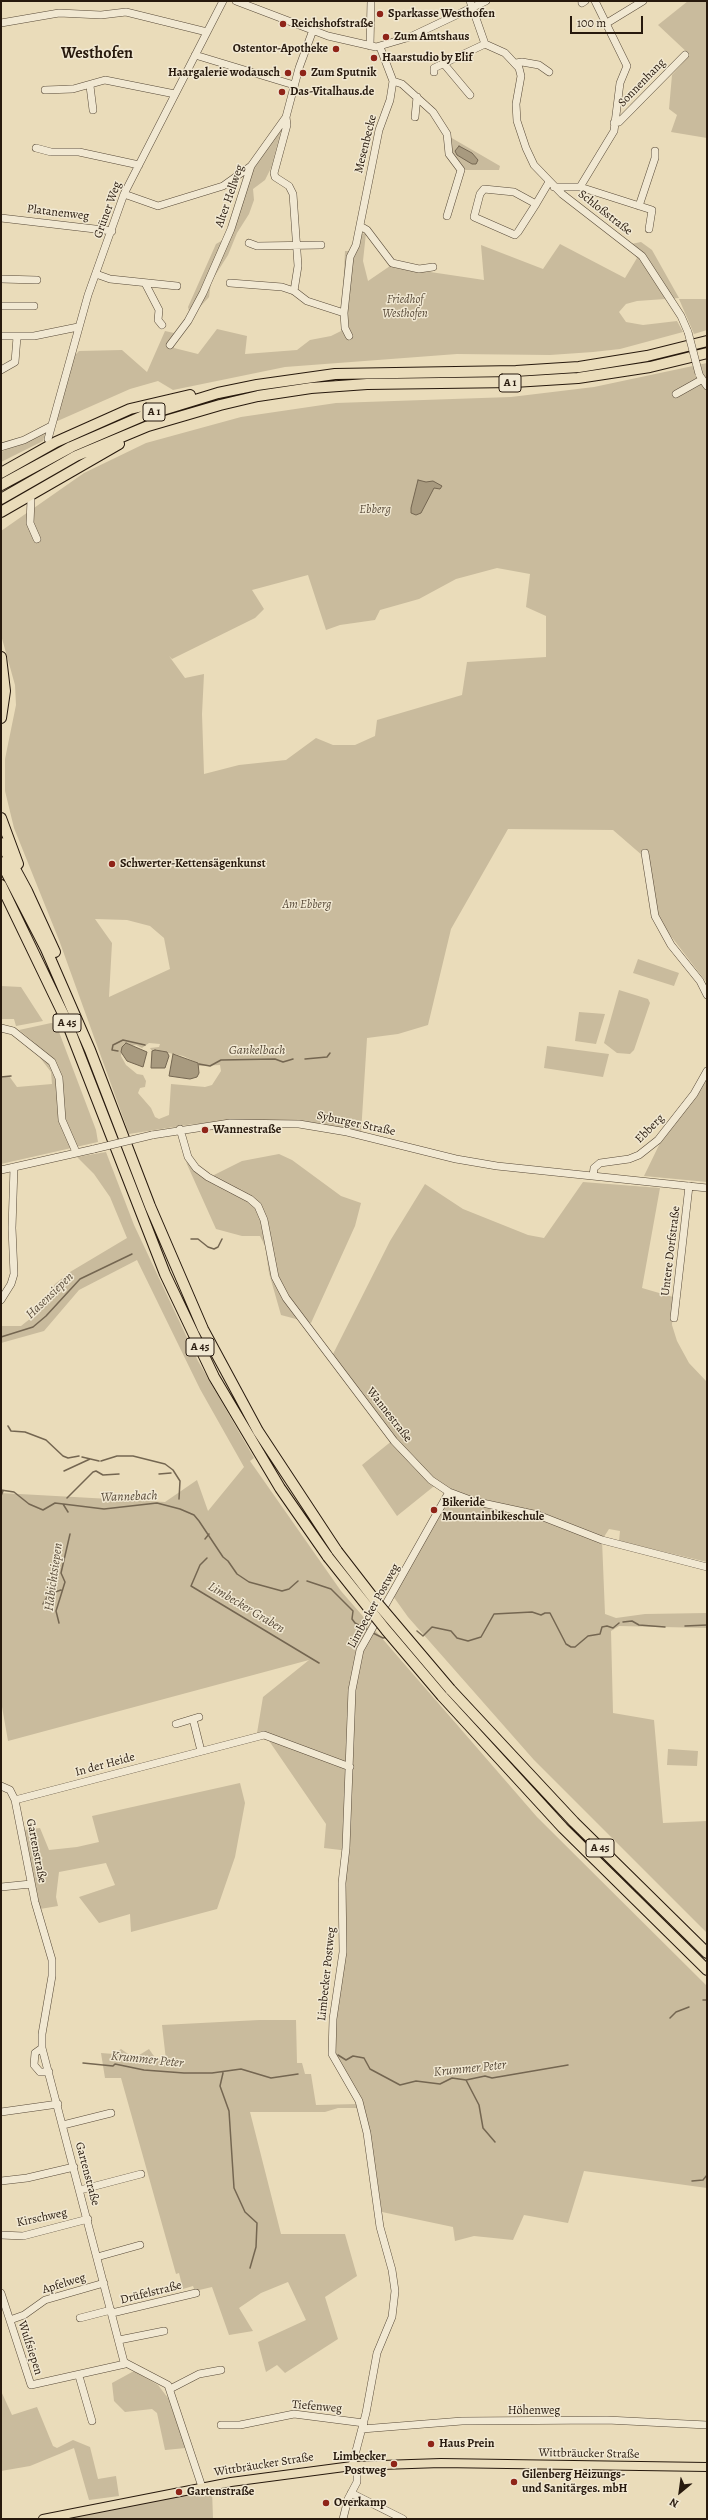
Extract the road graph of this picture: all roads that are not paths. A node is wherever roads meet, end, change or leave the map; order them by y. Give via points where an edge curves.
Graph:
1 (223, 1) edge
2 (236, 1) edge
3 (371, 1) edge
4 (486, 1) edge
5 (595, 1) edge
6 (643, 1) edge
7 (471, 5) edge
8 (1, 23) edge
9 (606, 23) junction
10 (313, 30) junction
11 (207, 32) junction
12 (485, 44) junction
13 (370, 46) junction
14 (380, 47) junction
15 (195, 55) junction
16 (685, 55) dead end
17 (516, 63) junction
18 (444, 64) junction
19 (434, 72) dead end
20 (549, 72) dead end
21 (393, 81) junction
22 (294, 85) junction
23 (90, 86) junction
24 (46, 90) dead end
25 (175, 94) junction
26 (470, 96) dead end
27 (417, 97) junction
28 (93, 110) dead end
29 (415, 116) dead end
30 (286, 117) junction
31 (614, 123) junction
32 (624, 123) dead end
33 (614, 131) junction
34 (36, 148) dead end
35 (655, 151) dead end
36 (139, 165) junction
37 (251, 166) junction
38 (552, 185) junction
39 (580, 187) junction
40 (124, 194) junction
41 (536, 204) junction
42 (639, 206) junction
43 (447, 216) dead end
44 (1, 218) edge
45 (360, 226) junction
46 (649, 229) dead end
47 (112, 231) junction
48 (249, 243) dead end
49 (298, 245) junction
50 (321, 245) dead end
51 (433, 267) dead end
52 (96, 274) junction
53 (1, 279) edge
54 (37, 280) dead end
55 (144, 283) junction
56 (230, 283) dead end
57 (178, 286) dead end
58 (294, 291) junction
59 (1, 306) edge
60 (34, 306) dead end
61 (344, 313) junction
62 (162, 325) dead end
63 (78, 327) junction
64 (1, 336) edge
65 (349, 336) dead end
66 (18, 337) junction
67 (707, 341) edge
68 (170, 345) dead end
69 (707, 353) edge
70 (1, 370) edge
71 (700, 377) junction
72 (707, 386) edge
73 (218, 393) junction
74 (676, 394) dead end
75 (51, 426) junction
76 (148, 426) junction
77 (48, 439) tunnel mouth
78 (1, 447) edge
79 (15, 464) junction
80 (1, 470) edge
81 (1, 473) edge
82 (1, 485) edge
83 (1, 499) edge
84 (31, 500) tunnel mouth
85 (3, 511) edge
86 (37, 539) dead end
87 (1, 657) edge
88 (1, 718) edge
89 (1, 818) edge
90 (1, 843) edge
91 (645, 853) dead end
92 (1, 862) edge
93 (1, 884) edge
94 (27, 891) junction
95 (1, 897) edge
96 (60, 982) junction
97 (707, 995) edge
98 (1, 1028) edge
99 (707, 1071) edge
100 (104, 1119) junction
101 (180, 1129) junction
102 (76, 1152) junction
103 (14, 1167) junction
104 (1, 1170) edge
105 (593, 1176) junction
106 (689, 1186) junction
107 (707, 1188) edge
108 (1, 1300) edge
109 (674, 1318) dead end
110 (449, 1492) junction
111 (707, 1567) edge
112 (176, 1724) dead end
113 (201, 1751) junction
114 (350, 1767) junction
115 (1, 1786) edge
116 (16, 1800) junction
117 (31, 1884) junction
118 (1, 1887) edge
119 (707, 1953) edge
120 (707, 1970) edge
121 (42, 2048) junction
122 (49, 2072) junction
123 (58, 2104) junction
124 (1, 2112) edge
125 (111, 2113) dead end
126 (63, 2125) junction
127 (74, 2167) junction
128 (141, 2174) dead end
129 (1, 2181) edge
130 (80, 2190) junction
131 (88, 2219) junction
132 (1, 2235) edge
133 (140, 2246) dead end
134 (97, 2257) junction
135 (104, 2283) junction
136 (1, 2293) edge
137 (196, 2293) dead end
138 (111, 2312) junction
139 (80, 2318) dead end
140 (10, 2320) junction
141 (164, 2331) dead end
142 (119, 2340) junction
143 (125, 2364) junction
144 (221, 2370) dead end
145 (78, 2376) junction
146 (170, 2389) junction
147 (92, 2422) dead end
148 (221, 2425) dead end
149 (707, 2425) edge
150 (363, 2426) junction
151 (355, 2466) junction
152 (707, 2468) edge
153 (202, 2487) junction
154 (351, 2493) junction
155 (43, 2519) edge
156 (343, 2519) edge
157 (404, 2519) edge

1 - 11 street, Grüner Weg
2 - 10 street
3 - 13 street
4 - 7 street
5 - 9 street
6 - 9 street
7 - 12 street
7 - 14 street via 410,37
8 - 11 street via 60,13 101,15 126,12
9 - 31 street via 627,66 620,83
10 - 13 street via 343,41
10 - 22 street, Alter Hellweg
11 - 15 street, Grüner Weg
12 - 17 street via 505,53
12 - 18 street
13 - 14 street
14 - 21 street
15 - 22 street
15 - 25 street, Grüner Weg
16 - 31 street, Sonnenhang via 619,122
17 - 20 street via 539,65
17 - 38 street, Schloßstraße via 521,76 516,104 519,130 534,165
18 - 19 street via 434,68
18 - 26 street
21 - 27 street via 402,84
21 - 45 street, Mesenbecke via 389,104 379,130
22 - 30 street, Alter Hellweg
23 - 24 street
23 - 25 street via 99,81 110,80
23 - 28 street
25 - 36 street, Grüner Weg
27 - 29 street
27 - 43 street via 440,120 449,139 449,154 461,170
30 - 37 street, Alter Hellweg
30 - 49 street via 287,125 274,173 275,177 292,190
31 - 33 street
32 - 33 street
33 - 39 street
34 - 36 street via 51,152 79,152
35 - 42 street
36 - 40 street, Grüner Weg
37 - 40 street via 223,186 158,206
37 - 68 street, Alter Hellweg via 233,223 203,293 188,321
38 - 39 street
38 - 41 street
38 - 71 street, Schloßstraße, bridge via 642,256 681,316
39 - 42 street
40 - 47 street, Grüner Weg
41 - 41 street via 515,235 474,217 480,194 484,189 514,192
42 - 46 street via 652,210
44 - 47 street, Platanenweg
45 - 51 street via 367,230 392,263 419,269
45 - 61 street, Mesenbecke via 350,257
47 - 52 street, Grüner Weg
48 - 49 street via 257,246
49 - 50 street
49 - 58 street
52 - 55 street via 110,279
52 - 63 street, Grüner Weg
53 - 54 street
55 - 57 street
55 - 62 street via 159,310 158,320
56 - 58 street via 282,287
58 - 61 street via 307,301
59 - 60 street
61 - 65 street, Mesenbecke via 345,328
63 - 66 street
63 - 75 street, Grüner Weg
64 - 66 street
66 - 70 street via 15,362
67 - 73 highway, A 1 via 639,358 578,367 516,371 335,374
69 - 76 highway, A 1 via 634,370 578,378 311,388 220,405
71 - 72 street
71 - 74 street
73 - 79 highway via 192,394 130,409
73 - 82 highway, A 1 via 143,416 92,437
75 - 77 street, Grüner Weg
75 - 78 street via 24,440
76 - 83 highway, A 1 via 76,456
76 - 85 highway
79 - 80 highway
79 - 81 highway
84 - 86 street via 30,523
87 - 88 highway via 5,691
89 - 94 highway
90 - 94 highway
91 - 97 street via 655,916
92 - 96 highway, A 45
93 - 100 highway, A 45 via 66,1020
94 - 96 highway via 58,960
95 - 100 highway via 43,979
96 - 119 highway, A 45, bridge via 90,1050 150,1206 204,1329 258,1431 337,1551 450,1689 574,1822
98 - 102 street via 13,1031 48,1056 56,1067 62,1120
99 - 105 street, Ebberg via 694,1094 658,1140 639,1155 629,1159 600,1163 594,1168
100 - 120 highway, A 45, bridge via 165,1274 214,1377 277,1482 328,1557 442,1696 549,1813
101 - 102 street, Syburger Straße, bridge
101 - 105 street, Syburger Straße via 230,1123 299,1124 365,1136 476,1163
101 - 110 street, Wannestraße via 188,1158 196,1168 258,1206 264,1220 273,1270 286,1298 394,1441 426,1475
102 - 103 street, Syburger Straße
103 - 104 street, Syburger Straße
103 - 108 street via 14,1274
105 - 106 street, Syburger Straße
106 - 107 street, Syburger Straße
106 - 109 street, Untere Dorfstraße
110 - 111 street, Wannestraße via 473,1501 538,1515 619,1545
110 - 114 street, Limbecker Postweg via 358,1655 354,1673
112 - 113 street via 196,1718
113 - 114 street, In der Heide via 264,1735
113 - 116 street, In der Heide
114 - 150 street, Limbecker Postweg via 342,1883 343,1952 333,2019 332,2054 359,2101 367,2133 380,2227 395,2291 392,2317 375,2361
115 - 116 street via 10,1790
116 - 117 street, Gartenstraße
117 - 118 street
117 - 121 street, Gartenstraße via 53,1968
121 - 122 street, Gartenstraße
121 - 122 street, Gartenstraße via 35,2053 34,2065 40,2072
122 - 123 street, Gartenstraße
123 - 124 street
123 - 126 street, Gartenstraße
125 - 126 street
126 - 127 street, Gartenstraße
127 - 129 street
127 - 130 street, Gartenstraße
128 - 130 street
130 - 131 street, Gartenstraße
131 - 132 street, Kirschweg via 23,2236
131 - 134 street, Gartenstraße
133 - 134 street
134 - 135 street, Gartenstraße
135 - 138 street, Gartenstraße
135 - 140 street, Apfelweg via 45,2300 24,2315
136 - 140 street, Wulfsiepen
137 - 138 street, Drüfelstraße
138 - 139 street, Drüfelstraße
138 - 142 street, Gartenstraße
140 - 145 street, Wulfsiepen via 31,2385
141 - 142 street
142 - 143 street, Gartenstraße
143 - 145 street, Wulfsiepen
143 - 146 street via 160,2379
144 - 146 street via 199,2374
145 - 147 street
146 - 153 street
148 - 150 street, Tiefenweg via 240,2425 294,2414
149 - 150 street, Höhenweg via 607,2420 455,2421
150 - 151 street, Limbecker Postweg via 353,2456
151 - 152 main road, Wittbräucker Straße via 441,2463
151 - 153 main road, Wittbräucker Straße via 283,2473
151 - 154 street, Limbecker Postweg via 357,2482
153 - 155 main road, Wittbräucker Straße
154 - 156 street, Limbecker Postweg
154 - 157 street

